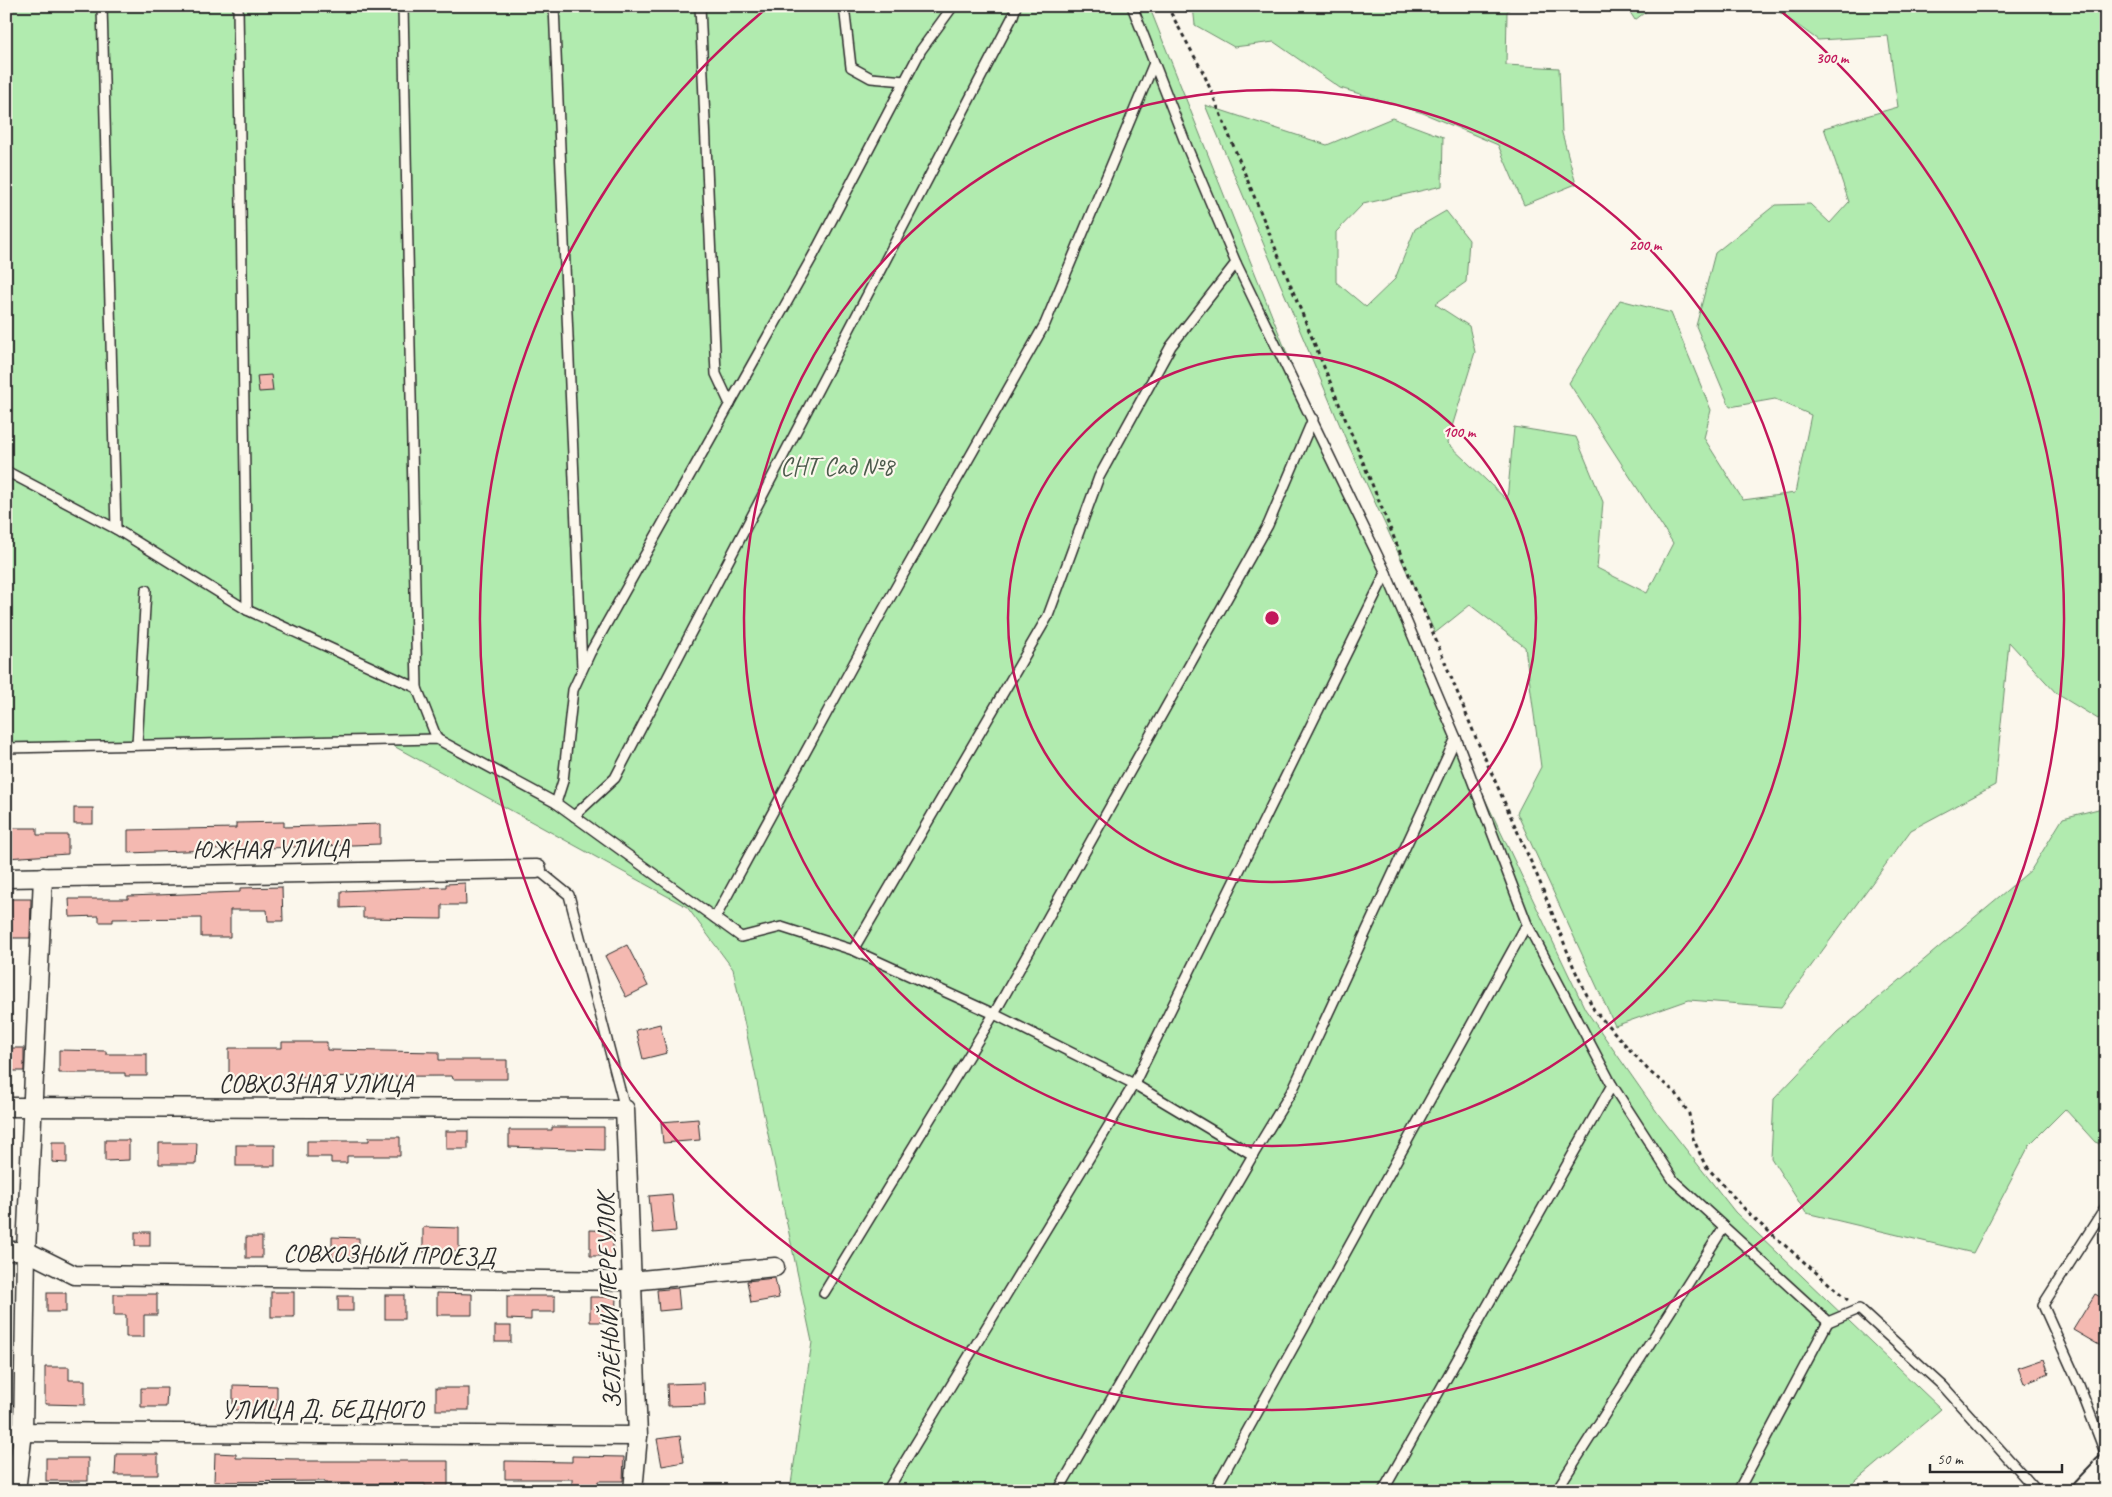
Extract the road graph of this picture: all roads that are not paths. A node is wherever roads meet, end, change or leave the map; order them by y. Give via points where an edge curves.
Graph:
1 (102, 6) edge
2 (238, 6) edge
3 (403, 6) edge
4 (554, 6) edge
5 (700, 6) edge
6 (844, 6) edge
7 (953, 6) edge
8 (1016, 6) edge
9 (1132, 6) edge
10 (1154, 63) junction
11 (905, 81) junction
12 (1236, 263) junction
13 (730, 404) junction
14 (1313, 419) junction
15 (6, 472) edge
16 (116, 529) junction
17 (1386, 573) junction
18 (146, 590) dead end
19 (247, 610) junction
20 (582, 671) junction
21 (417, 688) junction
22 (1456, 738) junction
23 (437, 739) junction
24 (137, 746) junction
25 (6, 748) edge
26 (556, 803) junction
27 (574, 816) junction
28 (537, 869) joint
29 (43, 877) junction
30 (6, 878) edge
31 (716, 918) junction
32 (1527, 924) junction
33 (853, 950) junction
34 (994, 1014) junction
35 (1134, 1084) junction
36 (1612, 1085) junction
37 (6, 1107) edge
38 (32, 1107) junction
39 (626, 1109) junction
40 (1253, 1155) junction
41 (2106, 1206) edge
42 (1724, 1227) junction
43 (6, 1251) edge
44 (26, 1251) junction
45 (776, 1267) dead end
46 (631, 1281) junction
47 (824, 1293) dead end
48 (1828, 1322) junction
49 (15, 1432) edge
50 (638, 1436) junction
51 (2106, 1456) edge
52 (2106, 1468) edge
53 (16, 1491) edge
54 (633, 1491) edge
55 (887, 1491) edge
56 (1058, 1491) edge
57 (1214, 1491) edge
58 (1383, 1491) edge
59 (1556, 1491) edge
60 (1738, 1491) edge
61 (2037, 1491) edge
62 (2084, 1491) edge

1 - 16 lane
2 - 19 lane
3 - 21 lane
4 - 20 lane
5 - 13 lane via 716,374
6 - 11 lane via 851,66 871,78
7 - 11 lane via 921,50
8 - 27 lane via 615,778
9 - 10 lane
10 - 12 lane
10 - 31 lane via 1045,324 878,619
11 - 13 lane
12 - 14 lane
12 - 33 lane via 1171,346 1099,477 1048,616
13 - 20 lane
14 - 17 lane
14 - 34 lane via 1268,525
15 - 16 lane
16 - 19 lane
17 - 22 lane
17 - 35 lane
18 - 24 lane
19 - 21 lane
20 - 26 lane via 573,690 563,781
21 - 23 lane
22 - 32 lane
22 - 40 lane via 1293,1090
23 - 24 lane
23 - 26 lane
24 - 25 lane
26 - 27 lane
27 - 31 lane
28 - 29 street, ЮЖНАЯ УЛИЦА
28 - 39 lane via 569,895
29 - 30 street, ЮЖНАЯ УЛИЦА
29 - 38 street
31 - 33 lane via 742,937 781,927
32 - 36 lane
32 - 57 lane
33 - 34 lane
34 - 35 lane
34 - 47 lane
35 - 40 lane
35 - 55 lane
36 - 42 lane via 1674,1181
36 - 58 lane
37 - 38 street, СОВХОЗНАЯ УЛИЦА
38 - 39 street, СОВХОЗНАЯ УЛИЦА
38 - 44 street
39 - 46 street, ЗЕЛЁНЫЙ ПЕРЕУЛОК
40 - 56 lane
41 - 51 lane via 2043,1305
42 - 48 lane
42 - 59 lane
43 - 44 street, СОВХОЗНЫЙ ПРОЕЗД
44 - 46 street, СОВХОЗНЫЙ ПРОЕЗД via 74,1275
44 - 49 street
45 - 46 street, СОВХОЗНЫЙ ПРОЕЗД
46 - 50 street, ЗЕЛЁНЫЙ ПЕРЕУЛОК
48 - 60 lane
48 - 61 lane via 1859,1309 1943,1386
49 - 50 street, УЛИЦА Д. БЕДНОГО
49 - 53 street
50 - 54 street, ЗЕЛЁНЫЙ ПЕРЕУЛОК
52 - 62 main road

